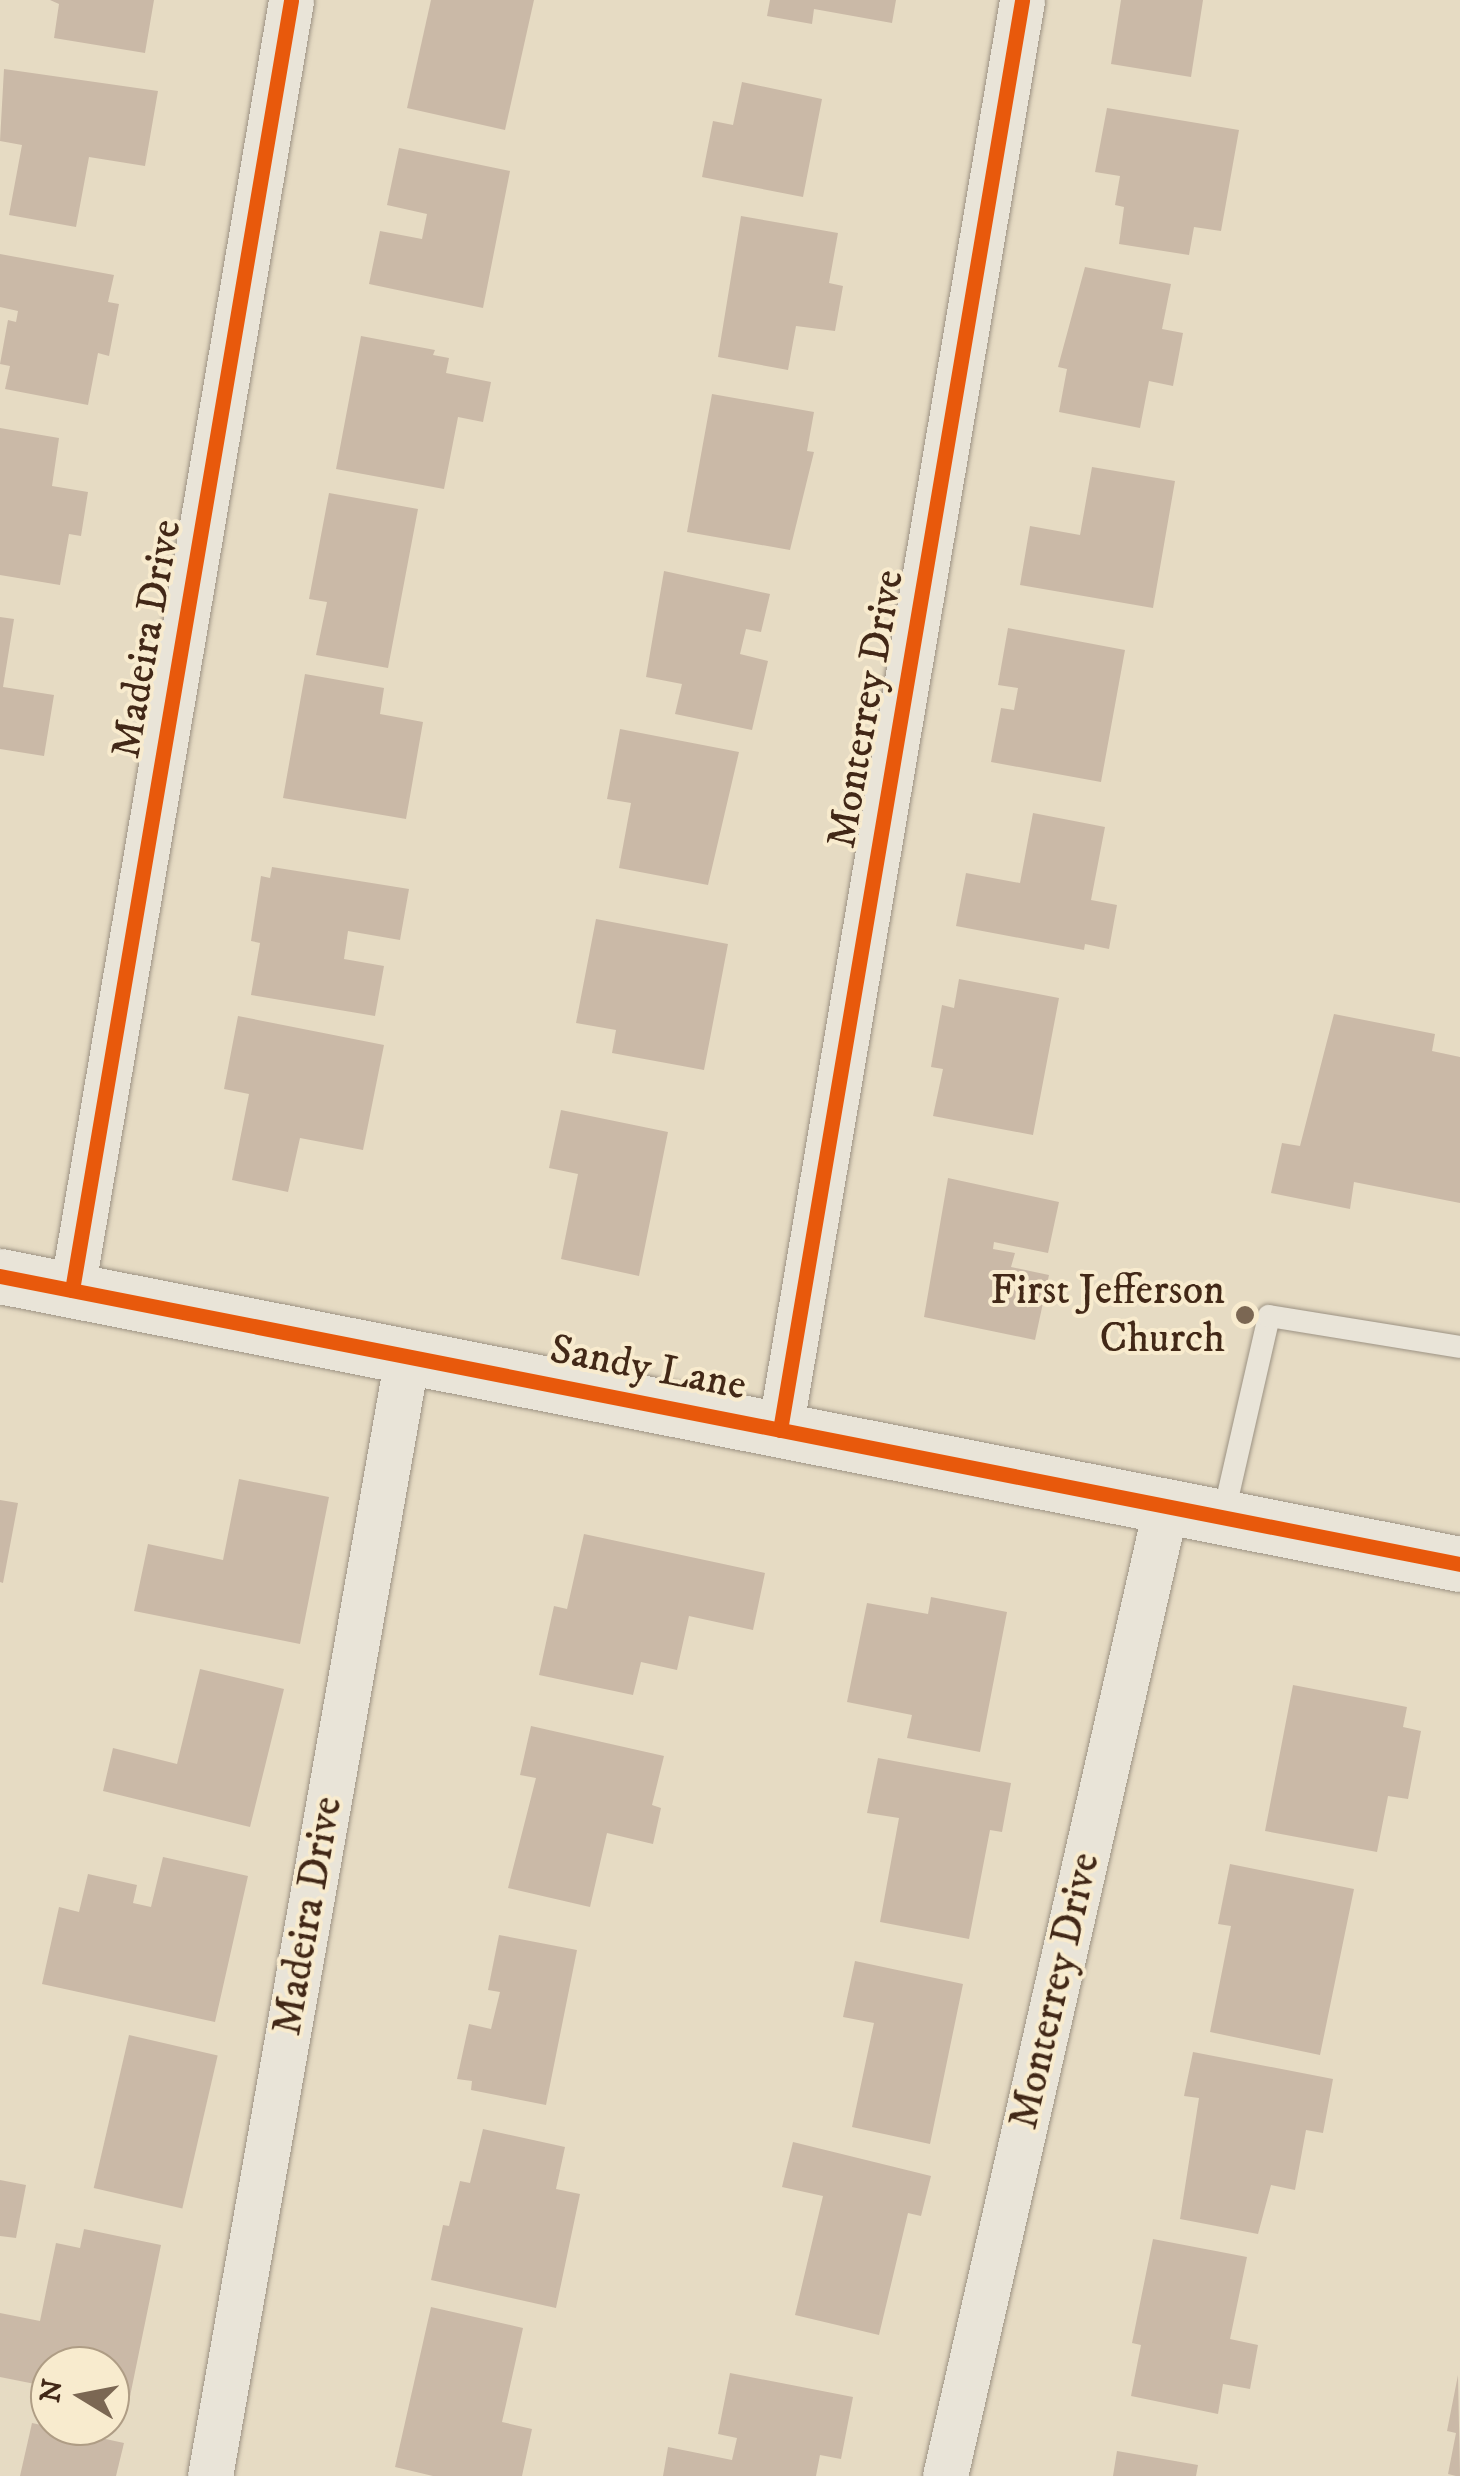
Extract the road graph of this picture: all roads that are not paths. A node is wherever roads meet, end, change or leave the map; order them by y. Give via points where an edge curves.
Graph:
1 (291, 0) edge
2 (1022, 0) edge
3 (0, 1276) edge
4 (72, 1290) junction
5 (1460, 1348) edge
6 (407, 1356) junction
7 (780, 1430) junction
8 (1166, 1506) junction
9 (1223, 1517) junction
10 (1459, 1559) edge
11 (210, 2476) edge
12 (945, 2476) edge

1 - 4 street, Madeira Drive
2 - 7 street, Monterrey Drive
3 - 4 street, Sandy Lane
4 - 6 street, Sandy Lane
5 - 9 lane via 1268,1316
6 - 7 street, Sandy Lane
6 - 11 street, Madeira Drive
7 - 8 street, Sandy Lane
8 - 9 street, Sandy Lane
8 - 12 street, Monterrey Drive
9 - 10 street, Sandy Lane

